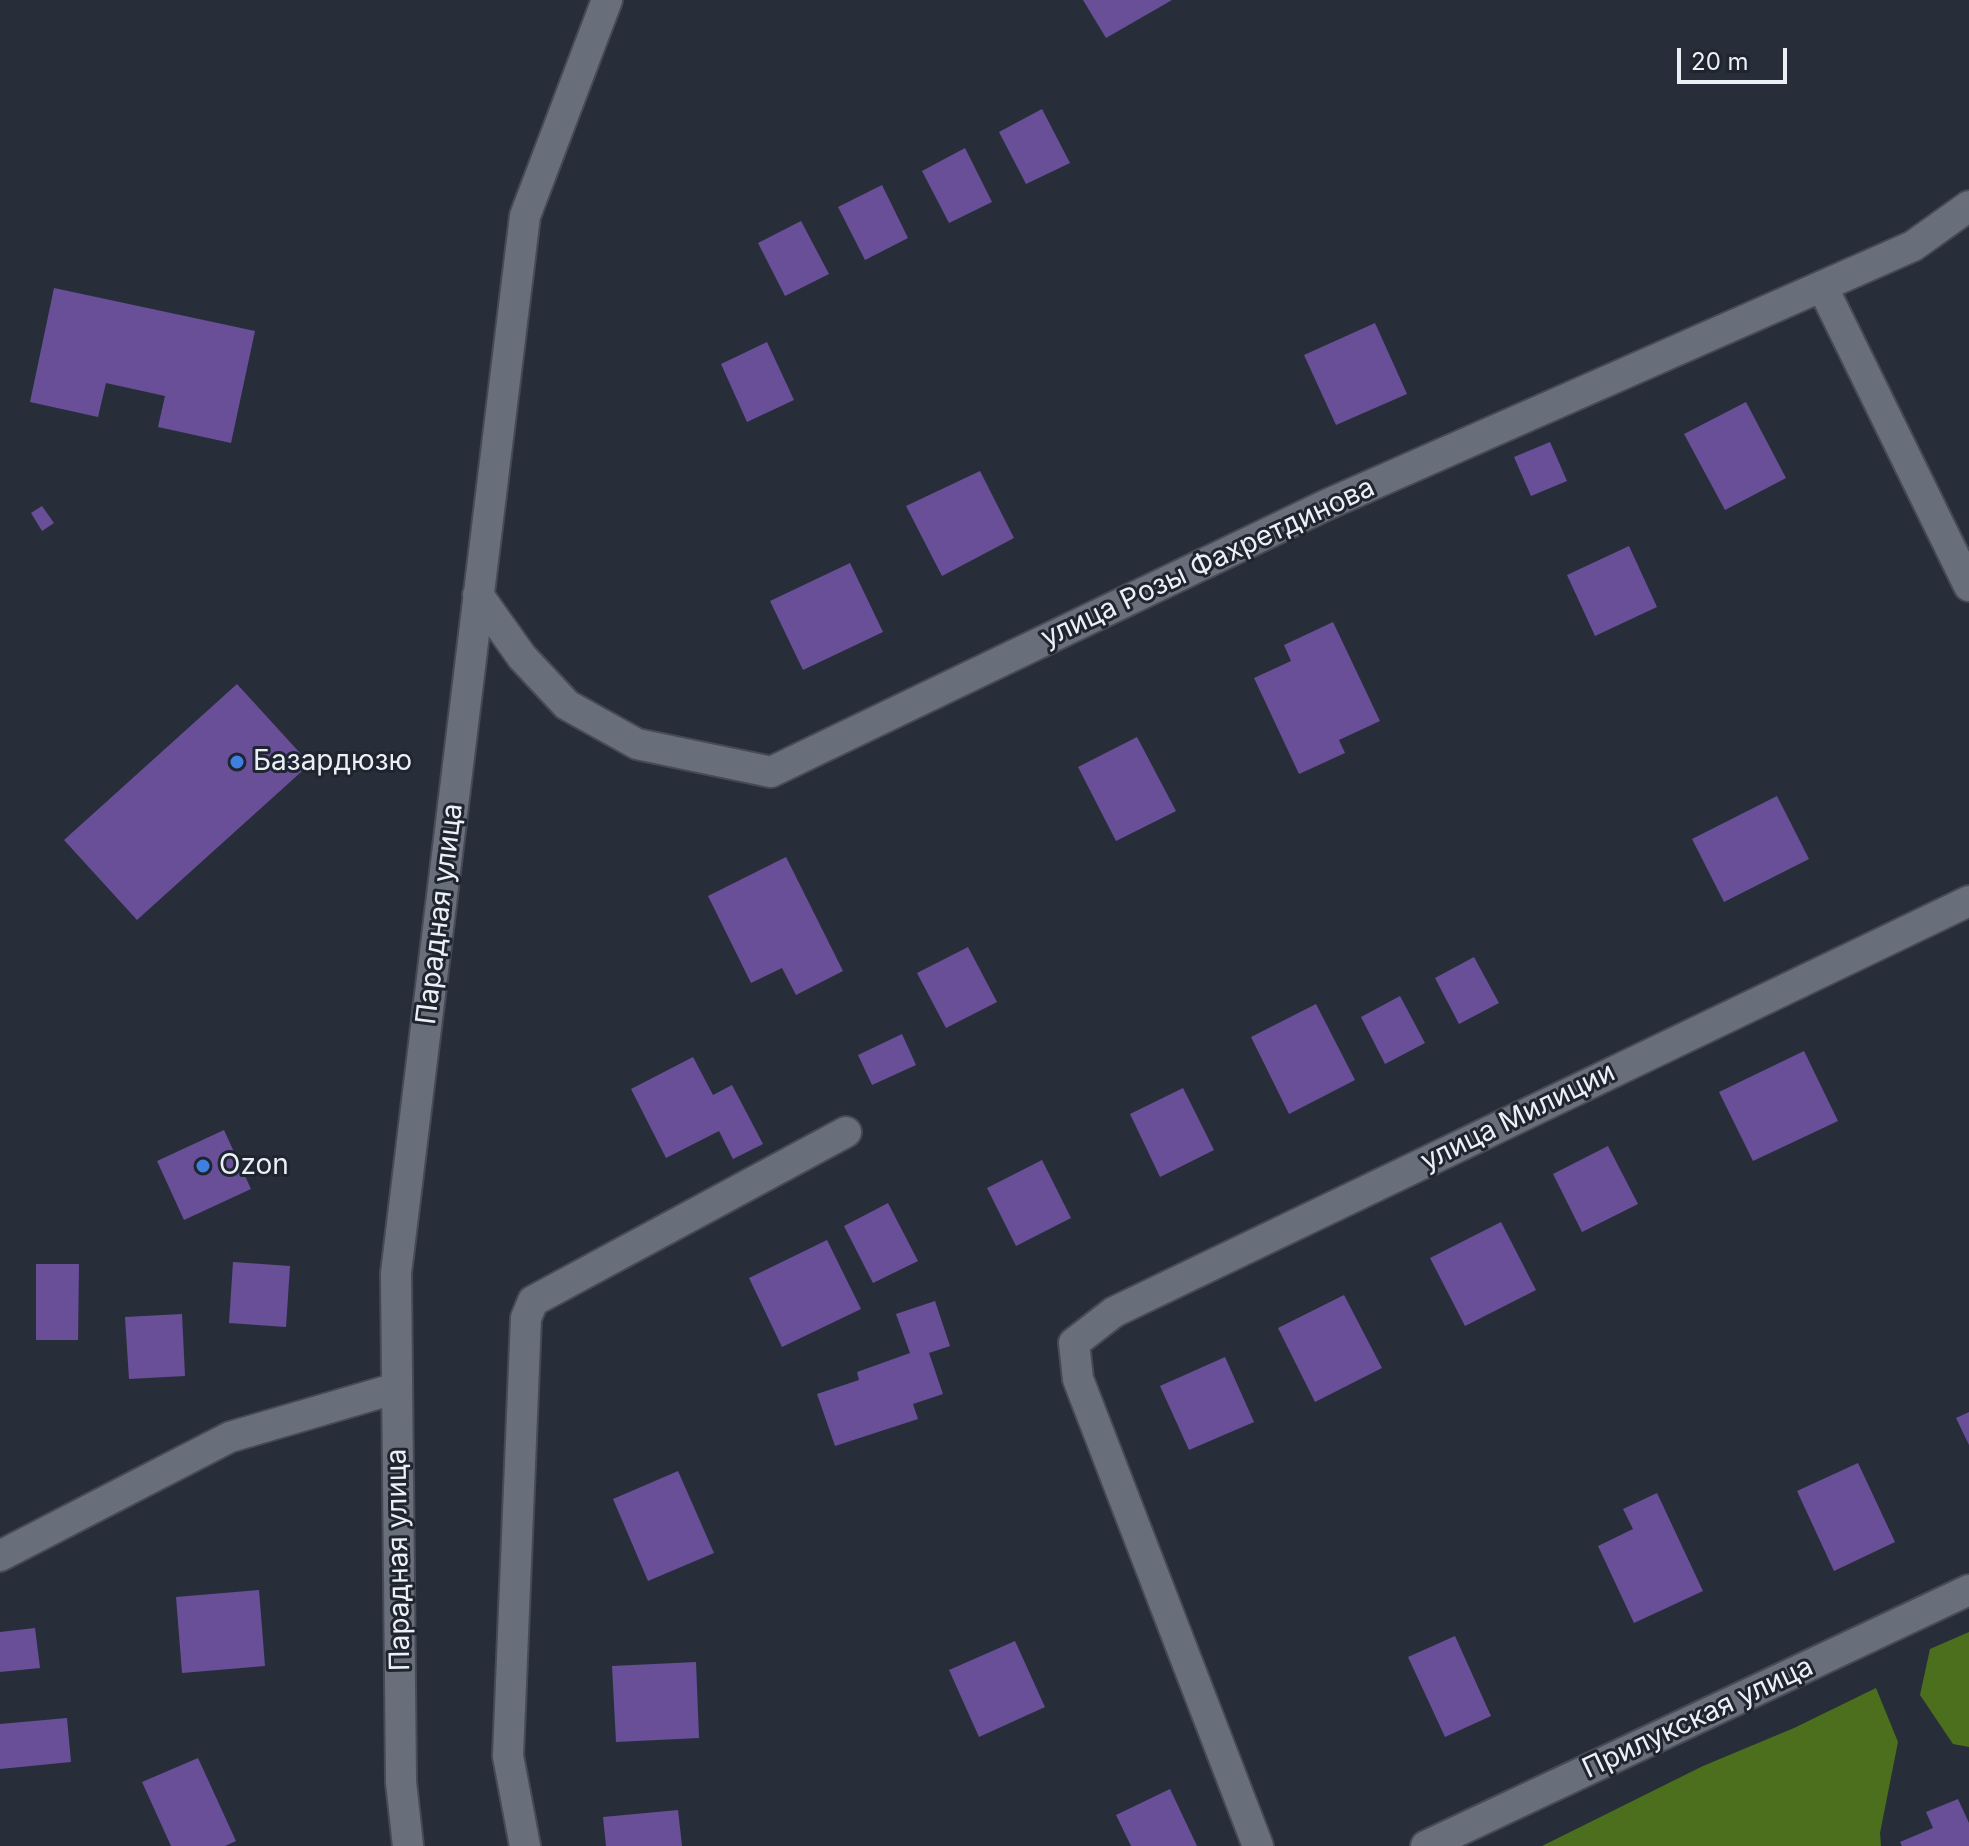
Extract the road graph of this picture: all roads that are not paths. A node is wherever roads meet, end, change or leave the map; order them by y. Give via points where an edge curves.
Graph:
1 (607, 0) edge
2 (1969, 206) edge
3 (1822, 286) junction
4 (1969, 586) edge
5 (478, 595) junction
6 (1969, 901) edge
7 (846, 1132) dead end
8 (397, 1388) junction
9 (0, 1556) edge
10 (1969, 1590) edge
11 (408, 1846) edge
12 (525, 1846) edge
13 (1258, 1846) edge
14 (1426, 1846) edge

1 - 5 street, Парадная улица via 525,216
2 - 3 street, улица Розы Фахретдинова via 1913,246
3 - 4 street
3 - 5 street, улица Розы Фахретдинова via 1326,505 771,772 637,744 567,705 522,657
5 - 8 street, Парадная улица via 396,1273
6 - 13 street, улица Милиции via 1114,1312 1074,1343 1078,1379
7 - 12 street via 533,1301 526,1318 508,1756
8 - 9 street via 230,1437
8 - 11 street, Парадная улица via 401,1782
10 - 14 street, Прилукская улица

